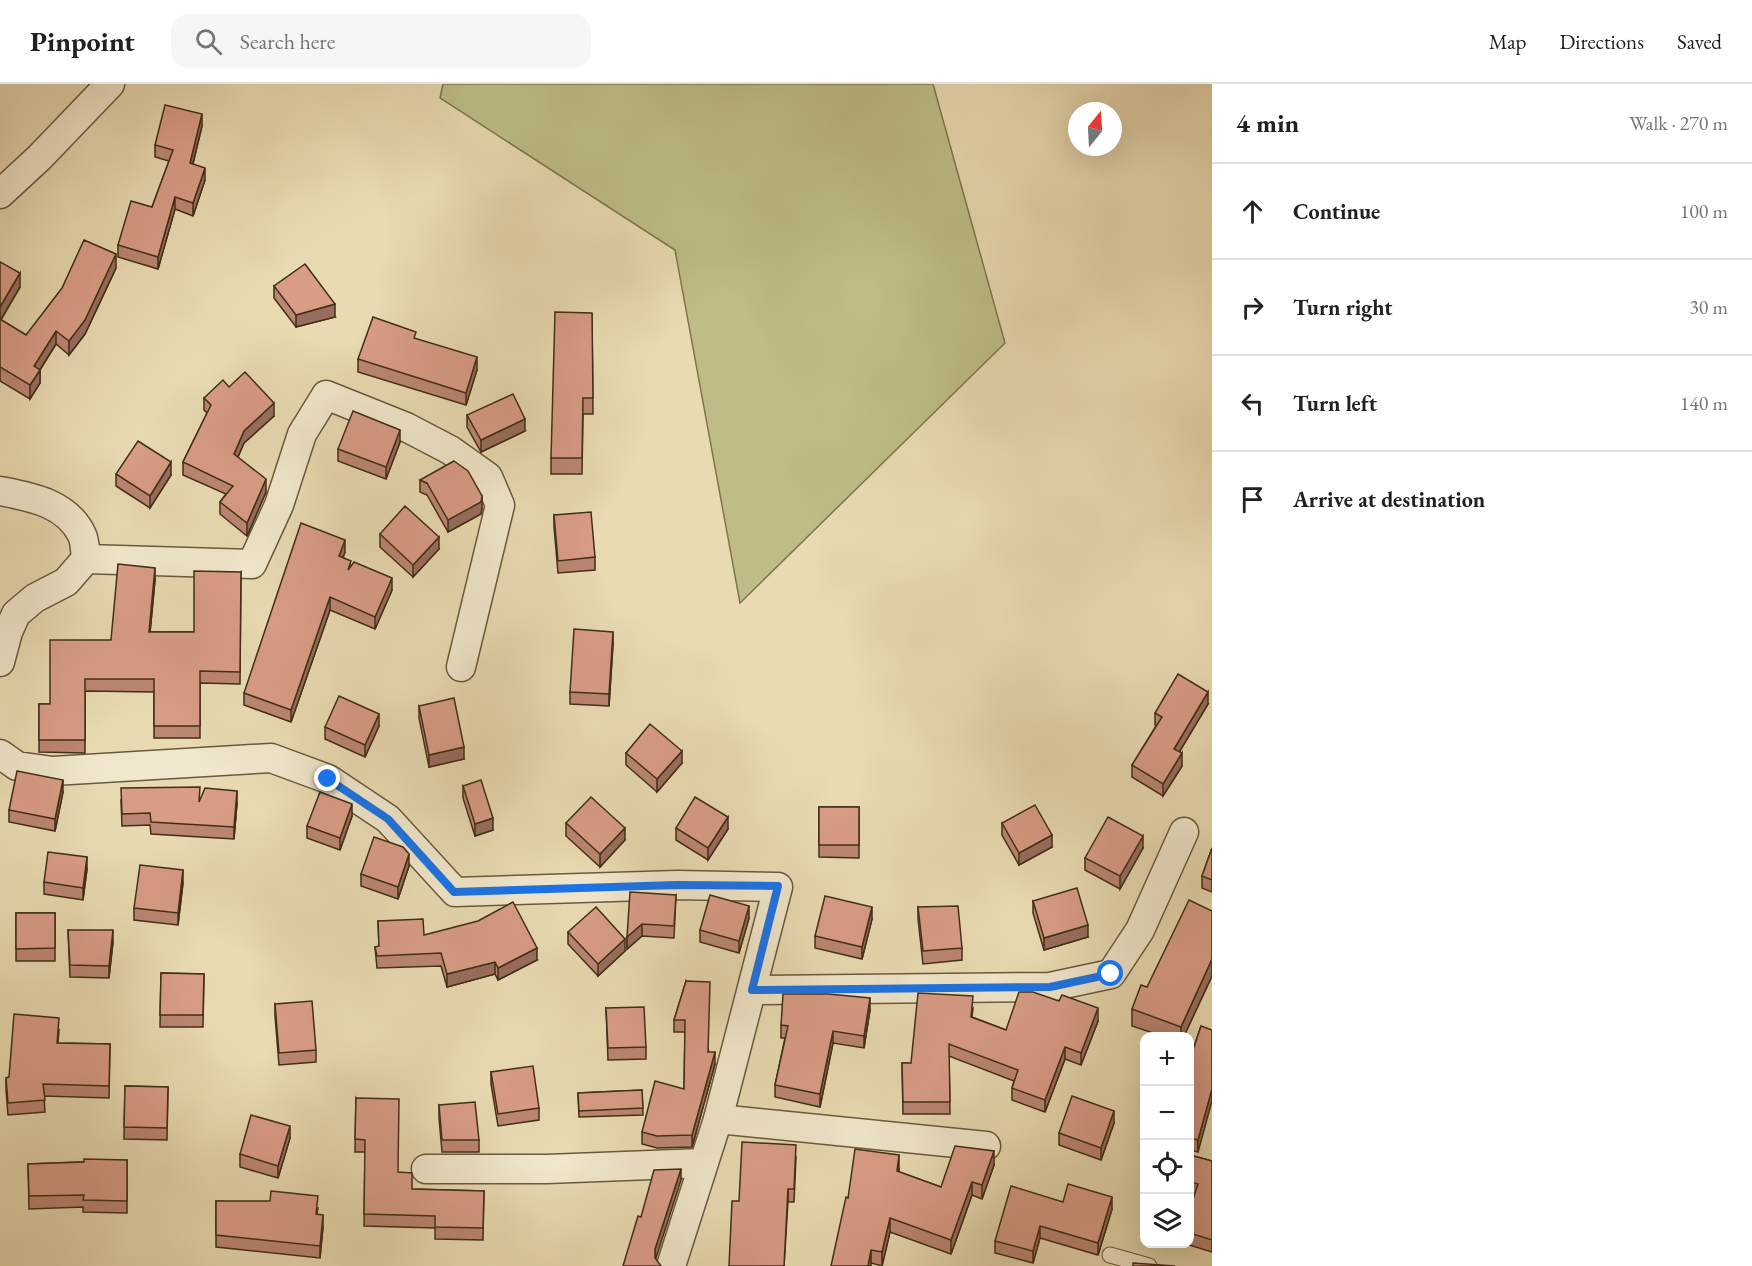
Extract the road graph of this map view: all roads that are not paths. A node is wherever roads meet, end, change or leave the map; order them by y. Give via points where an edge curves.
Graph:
1 (110, 84) edge
2 (0, 194) edge
3 (0, 491) edge
4 (86, 559) junction
5 (0, 662) edge
6 (461, 667) dead end
7 (0, 754) edge
8 (1184, 832) dead end
9 (752, 990) junction
10 (718, 1119) junction
11 (986, 1146) dead end
12 (703, 1163) junction
13 (426, 1169) dead end
14 (1110, 1256) dead end
15 (671, 1266) edge
16 (1149, 1266) edge

1 - 2 street
3 - 4 street via 34,498 64,512 82,536
4 - 5 street via 66,582 35,598 16,614
4 - 6 street via 252,564 279,505 302,434 326,395 406,427 450,450 488,477 500,505
7 - 9 street via 17,766 53,771 272,758 328,779 388,819 454,892 778,886
8 - 9 street via 1140,930 1111,974 1050,987
9 - 10 street
10 - 11 street
10 - 12 street
12 - 13 street
12 - 15 street
14 - 16 lane

